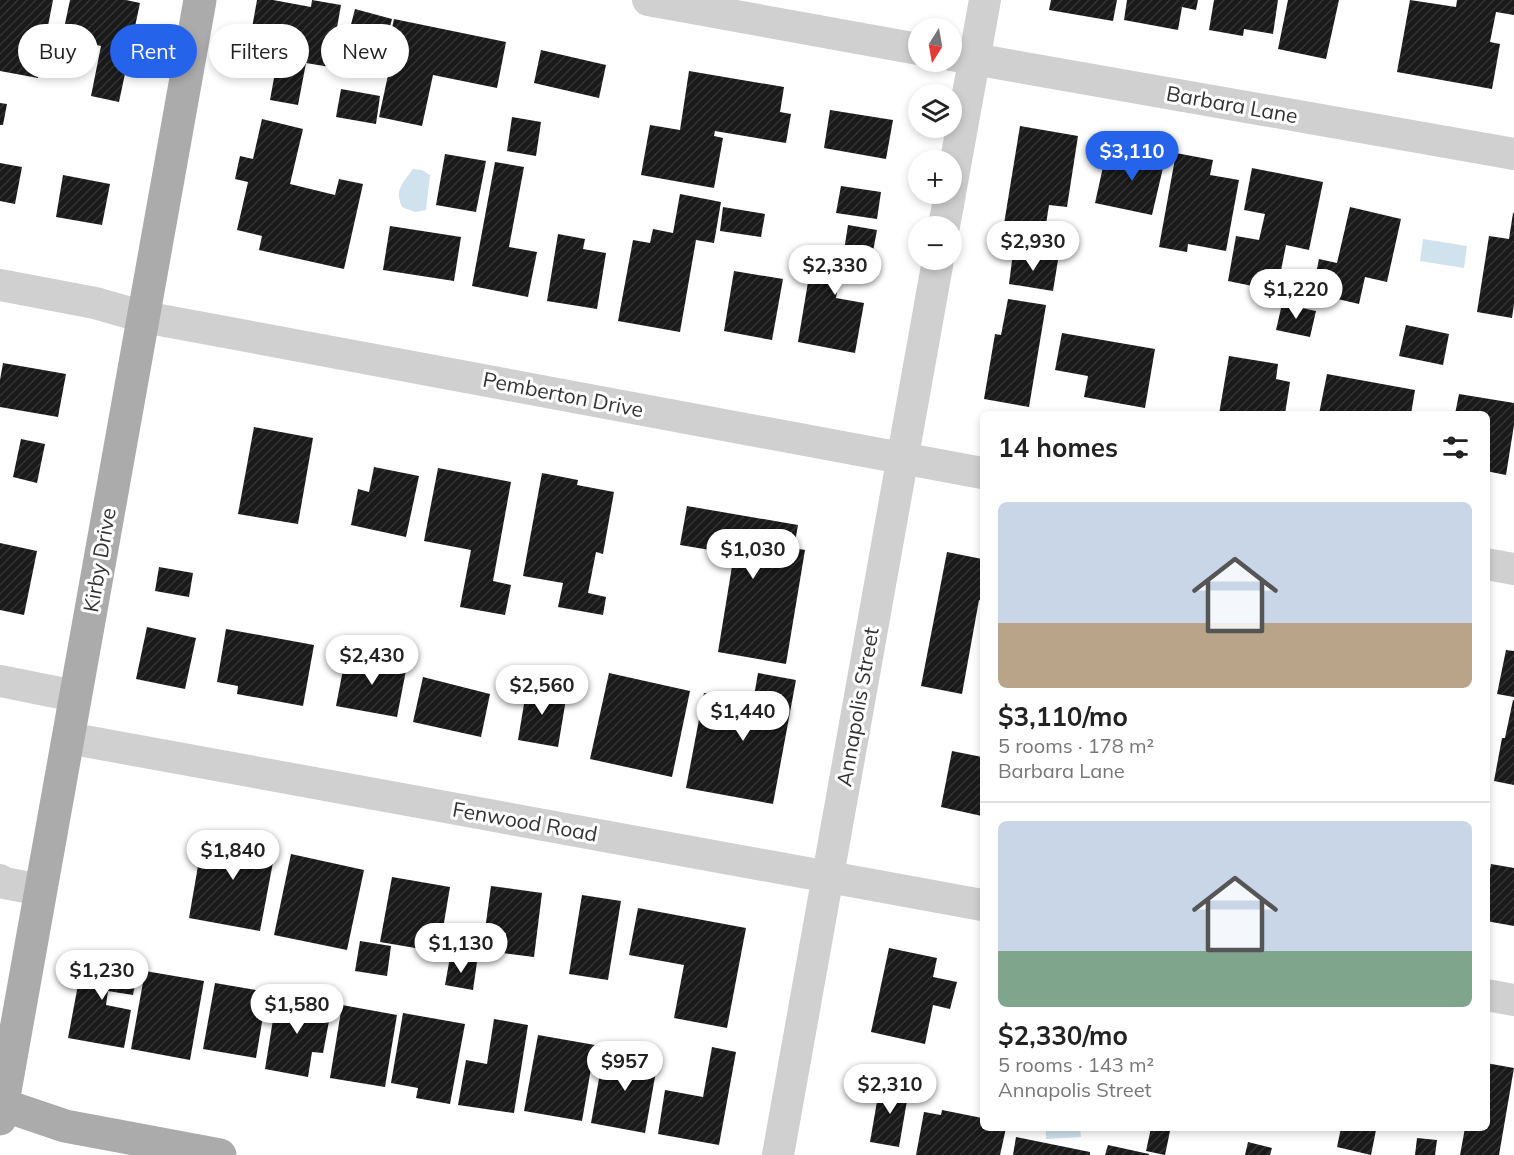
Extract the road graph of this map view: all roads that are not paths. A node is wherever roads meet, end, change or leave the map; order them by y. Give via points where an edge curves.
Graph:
1 (200, 0) edge
2 (648, 0) edge
3 (985, 0) edge
4 (908, 47) edge
5 (962, 57) edge
6 (961, 72) edge
7 (954, 150) edge
8 (1514, 154) edge
9 (936, 270) edge
10 (0, 285) edge
11 (144, 316) junction
12 (903, 458) junction
13 (980, 473) edge
14 (1490, 565) edge
15 (1514, 569) edge
16 (0, 681) edge
17 (75, 696) junction
18 (68, 738) junction
19 (828, 878) junction
20 (0, 880) edge
21 (41, 890) junction
22 (980, 905) edge
23 (1490, 996) edge
24 (1514, 1000) edge
25 (1, 1109) edge
26 (220, 1155) edge
27 (778, 1155) edge

1 - 11 main road, Kirby Drive
2 - 4 street
3 - 5 street
5 - 8 street, Barbara Lane
6 - 7 street
9 - 12 street, Annapolis Street
10 - 11 street, Pemberton Drive
11 - 12 street, Pemberton Drive
11 - 17 main road, Kirby Drive
12 - 13 street, Pemberton Drive
12 - 19 street, Annapolis Street
14 - 15 street
16 - 17 street
17 - 18 main road, Kirby Drive
18 - 19 street, Fenwood Road
18 - 21 main road, Kirby Drive
19 - 22 street, Fenwood Road
19 - 27 street, Annapolis Street
20 - 21 street
21 - 25 main road, Kirby Drive
23 - 24 street
25 - 26 main road via 64,1126

